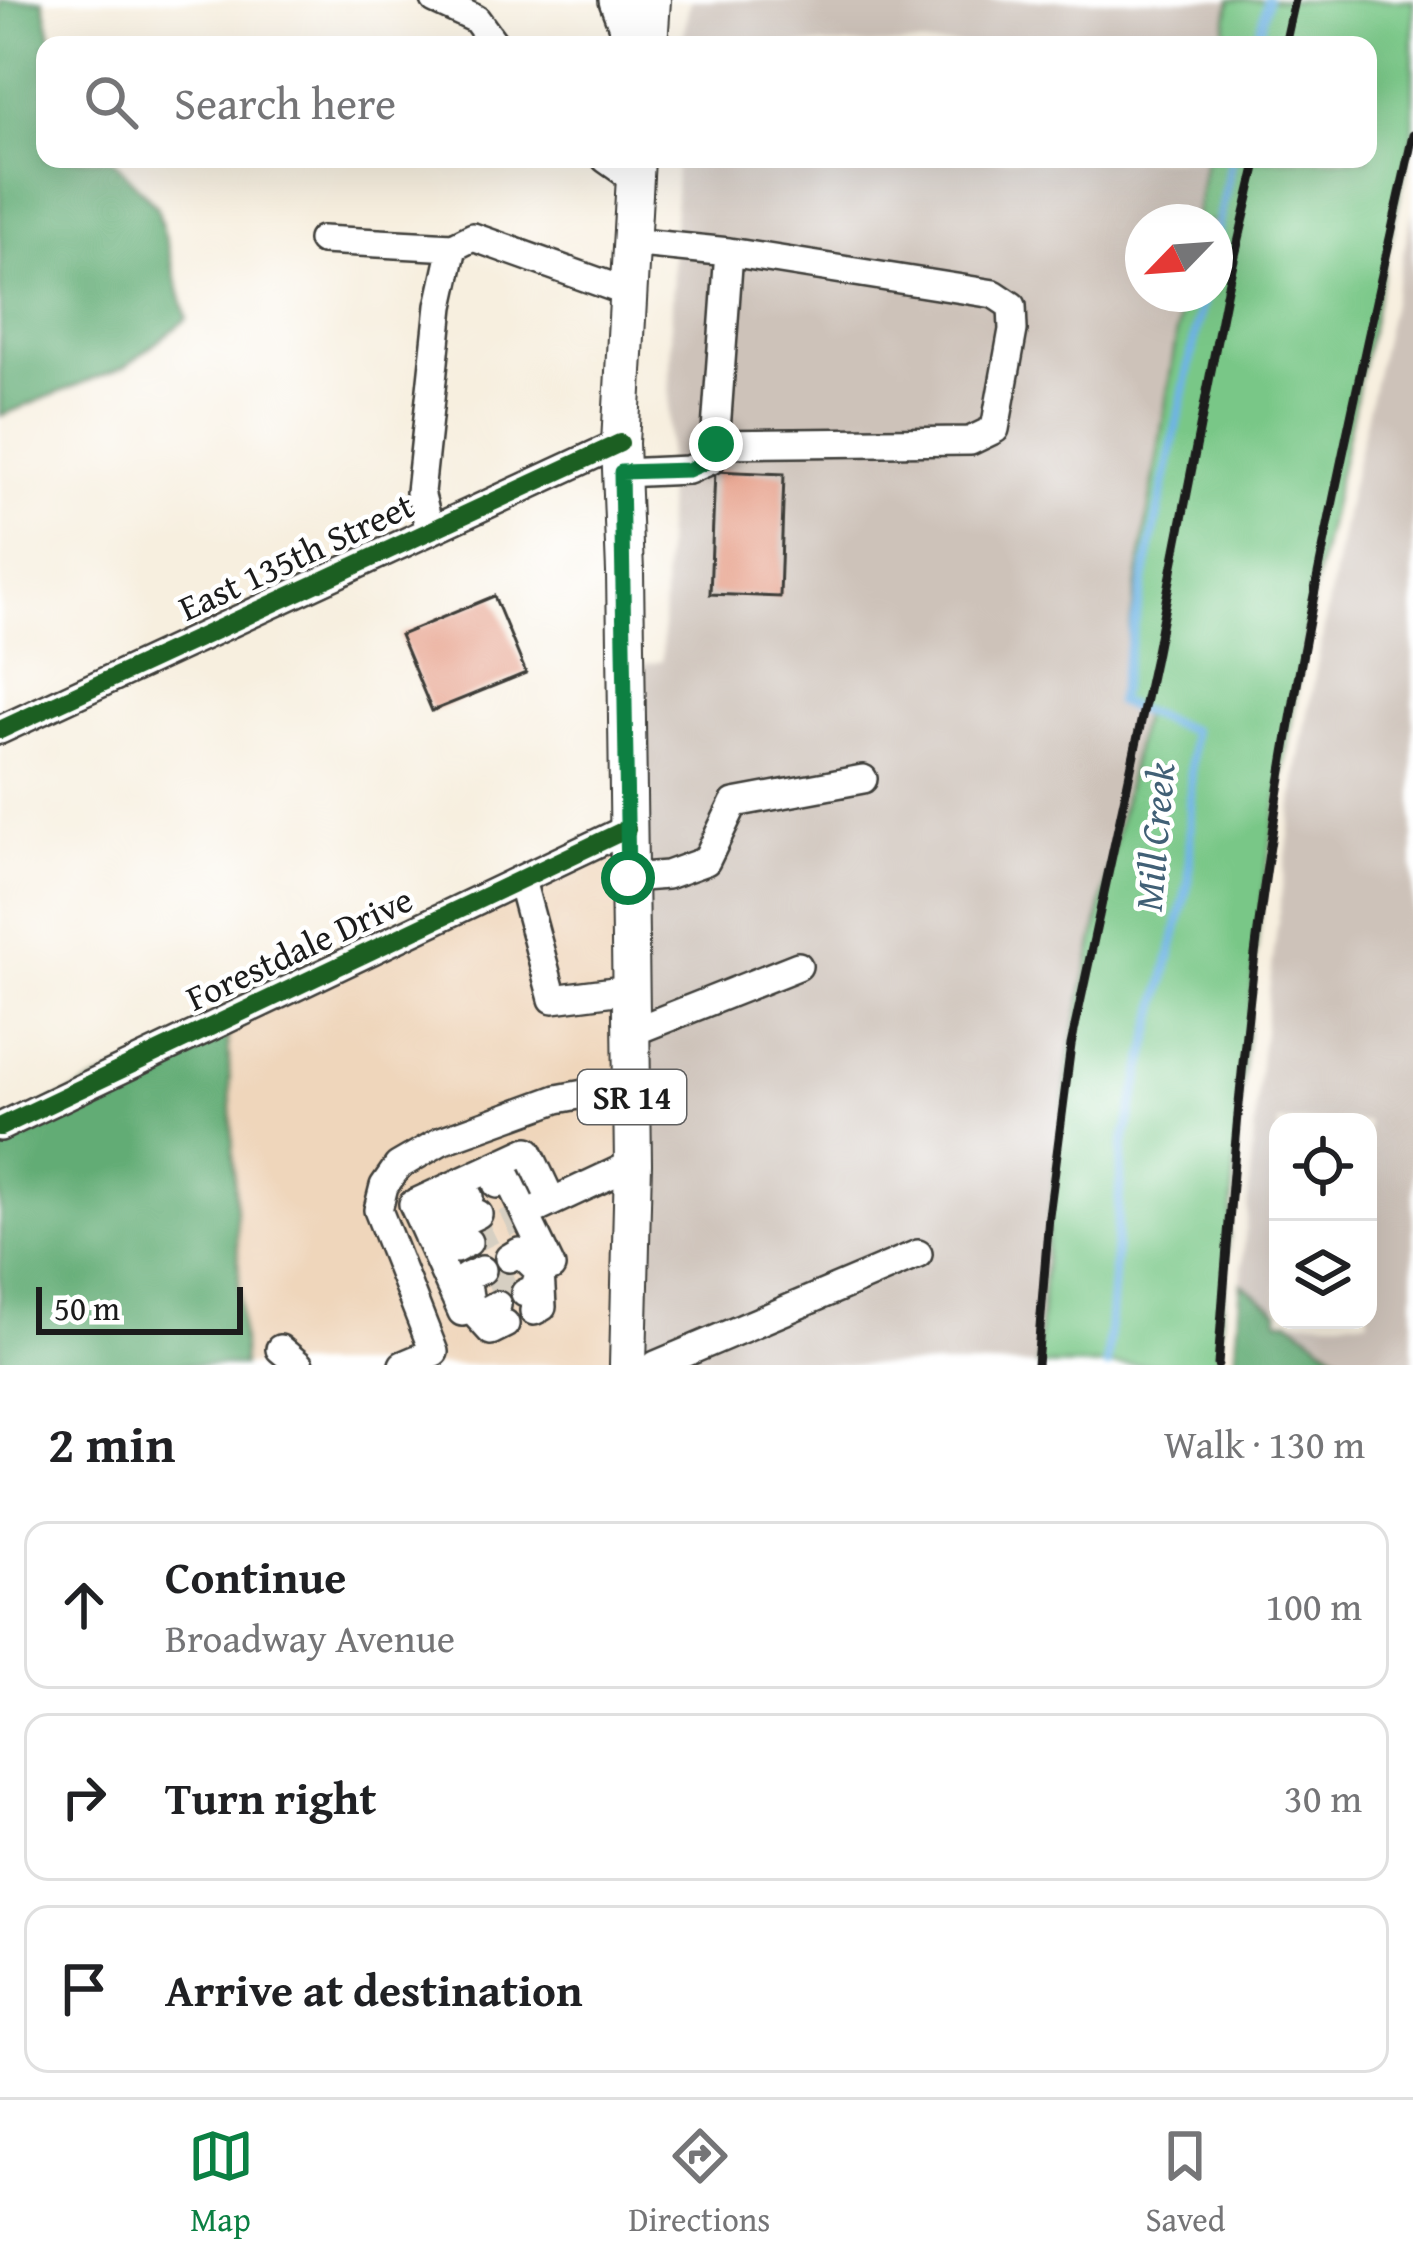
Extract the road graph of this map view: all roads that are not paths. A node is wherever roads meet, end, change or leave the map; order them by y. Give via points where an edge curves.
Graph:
1 (435, 0) edge
2 (619, 0) edge
3 (652, 0) edge
4 (488, 36) edge
5 (633, 36) edge
6 (650, 36) edge
7 (625, 168) edge
8 (322, 240) dead end
9 (629, 242) junction
10 (453, 247) junction
11 (729, 252) junction
12 (627, 292) junction
13 (716, 444) junction
14 (620, 458) junction
15 (430, 530) junction
16 (0, 730) edge
17 (863, 779) dead end
18 (627, 830) junction
19 (628, 878) junction
20 (521, 880) junction
21 (798, 966) dead end
22 (630, 989) junction
23 (632, 1032) junction
24 (632, 1085) junction
25 (0, 1127) edge
26 (633, 1164) junction
27 (552, 1202) junction
28 (474, 1206) dead end
29 (433, 1236) junction
30 (468, 1242) tunnel mouth
31 (918, 1254) dead end
32 (525, 1282) dead end
33 (489, 1299) tunnel mouth
34 (404, 1365) edge
35 (628, 1365) edge
36 (656, 1365) edge

1 - 4 street via 476,19
2 - 5 highway
3 - 6 main road
7 - 9 main road, SR 14
8 - 10 street
9 - 11 street
9 - 12 main road, SR 14
10 - 12 street via 473,237
10 - 15 street via 420,492
11 - 13 street
11 - 13 street via 994,294 1012,306 1013,330 994,429 970,441
12 - 14 main road, SR 14
13 - 14 street via 698,469
14 - 15 street, East 135th Street
14 - 18 main road, SR 14
15 - 16 street, East 135th Street
17 - 19 street via 734,803 706,861
18 - 19 main road, SR 14
18 - 20 street, Forestdale Drive
19 - 22 main road, SR 14
20 - 22 street via 553,998
20 - 25 street, Forestdale Drive
21 - 23 street
22 - 23 main road, SR 14
23 - 24 main road, SR 14
24 - 26 main road, SR 14
24 - 34 street via 488,1120 398,1166 378,1210 434,1352
26 - 27 street
26 - 35 main road, SR 14
27 - 29 street via 528,1150 413,1204
27 - 32 street via 512,1203 551,1267
28 - 29 street
29 - 30 street via 455,1249
29 - 33 street via 462,1312
31 - 36 street

